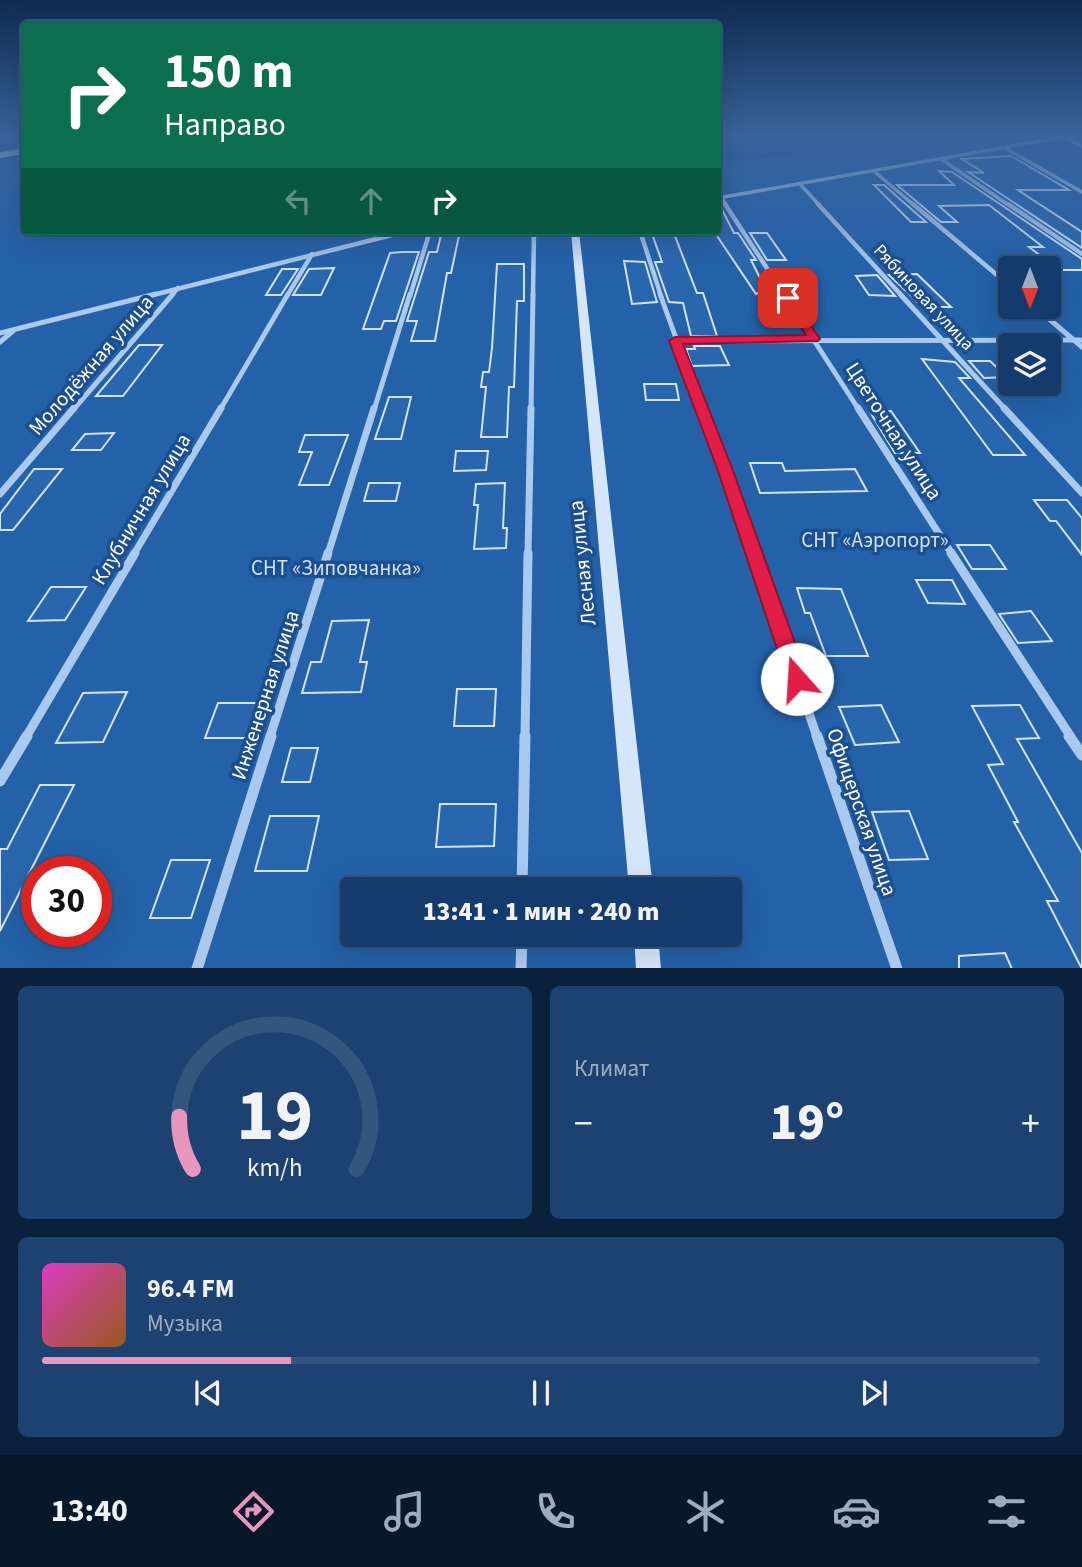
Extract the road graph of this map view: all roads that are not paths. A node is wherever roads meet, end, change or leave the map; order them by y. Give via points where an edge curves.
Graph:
1 (830, 179) edge
2 (883, 179) edge
3 (971, 179) edge
4 (1060, 179) edge
5 (800, 184) junction
6 (1082, 192) edge
7 (721, 198) edge
8 (721, 201) edge
9 (391, 235) edge
10 (429, 235) edge
11 (534, 235) edge
12 (575, 235) edge
13 (641, 235) edge
14 (312, 254) junction
15 (1082, 254) edge
16 (998, 276) edge
17 (178, 288) junction
18 (1049, 319) edge
19 (14, 330) junction
20 (0, 333) edge
21 (814, 339) junction
22 (1073, 340) junction
23 (1082, 340) edge
24 (675, 341) junction
25 (946, 341) junction
26 (0, 342) edge
27 (1082, 347) edge
28 (1082, 493) edge
29 (0, 494) edge
30 (1082, 755) edge
31 (0, 781) edge
32 (522, 877) edge
33 (640, 877) edge
34 (522, 947) edge
35 (647, 947) edge
36 (197, 968) edge
37 (521, 968) edge
38 (649, 968) edge
39 (897, 968) edge

1 - 5 street
2 - 16 street
3 - 15 street
4 - 6 street
5 - 7 street
5 - 25 street, Рябиновая улица
8 - 21 street, Цветочная улица
9 - 14 street
10 - 36 street, Инженерная улица
11 - 32 street
12 - 33 street, Лесная улица
13 - 24 street, Офицерская улица
14 - 17 street
14 - 31 street, Клубничная улица
17 - 19 street
17 - 29 street, Молодёжная улица
18 - 22 street
19 - 20 street
19 - 26 street
21 - 24 street
21 - 25 street
21 - 30 street, Цветочная улица
22 - 23 street
22 - 25 street
22 - 27 street
24 - 39 street, Офицерская улица via 725,468
25 - 28 street, Рябиновая улица
34 - 37 street
35 - 38 street

